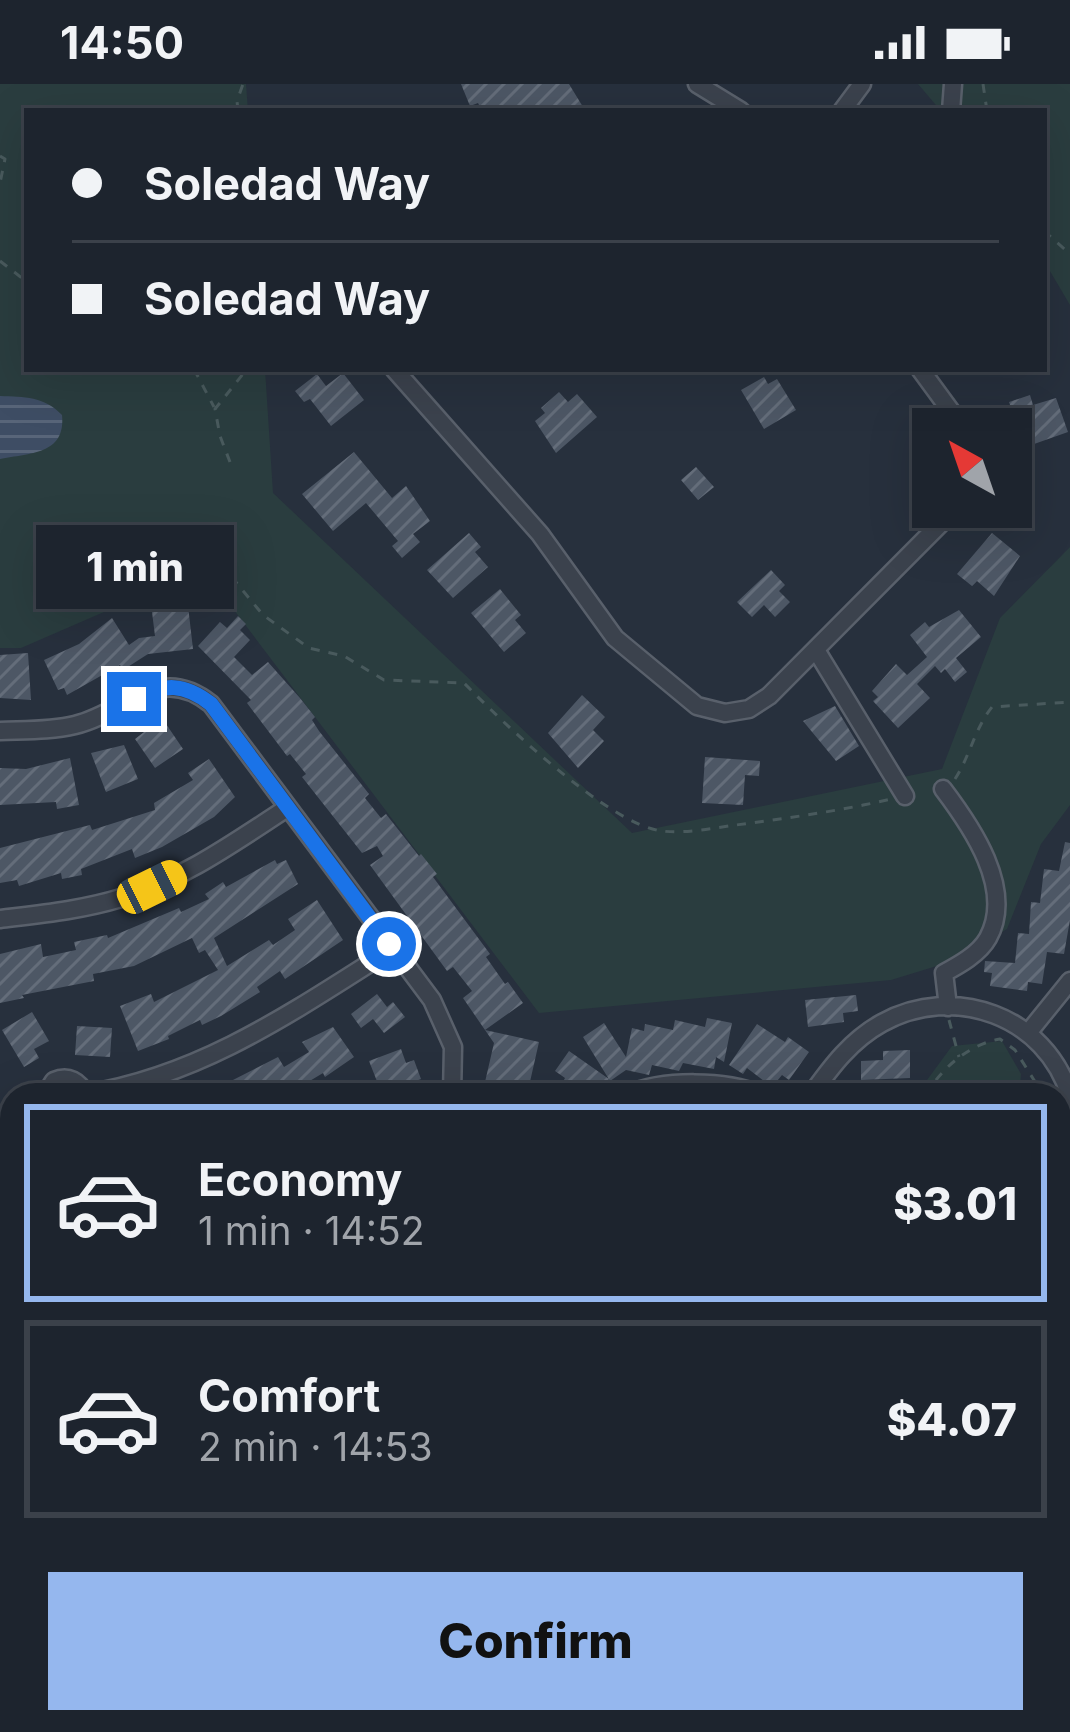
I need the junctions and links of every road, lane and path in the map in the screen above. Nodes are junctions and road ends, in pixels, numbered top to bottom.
1 (697, 84) edge
2 (733, 108) edge
3 (0, 156) edge
4 (0, 183) edge
5 (1047, 234) edge
6 (1070, 254) edge
7 (0, 261) edge
8 (24, 280) edge
9 (196, 372) edge
10 (245, 372) edge
11 (397, 372) edge
12 (922, 372) edge
13 (949, 408) edge
14 (215, 409) junction
15 (230, 462) dead end
16 (936, 528) edge
17 (74, 560) dead end
18 (816, 650) junction
19 (1070, 703) edge
20 (0, 731) edge
21 (943, 788) joint
22 (905, 796) joint
23 (287, 808) junction
24 (0, 920) edge
25 (392, 949) junction
26 (1070, 981) edge
27 (948, 1007) junction
28 (1028, 1033) junction
29 (960, 1059) junction
30 (130, 1083) edge
31 (453, 1083) edge
32 (819, 1083) edge
33 (935, 1083) edge
34 (1036, 1083) edge
35 (1065, 1083) edge

1 - 2 street
3 - 4 path
5 - 6 path
7 - 8 path
9 - 14 path
10 - 14 path
11 - 18 street
12 - 13 street
14 - 15 path
16 - 18 street
17 - 22 path
18 - 22 street
19 - 21 path
20 - 23 street
21 - 27 street
23 - 24 street
23 - 25 street
25 - 30 street
25 - 31 street
26 - 28 street
27 - 28 street
27 - 29 path
27 - 32 street
28 - 35 street
29 - 33 path
29 - 34 path

